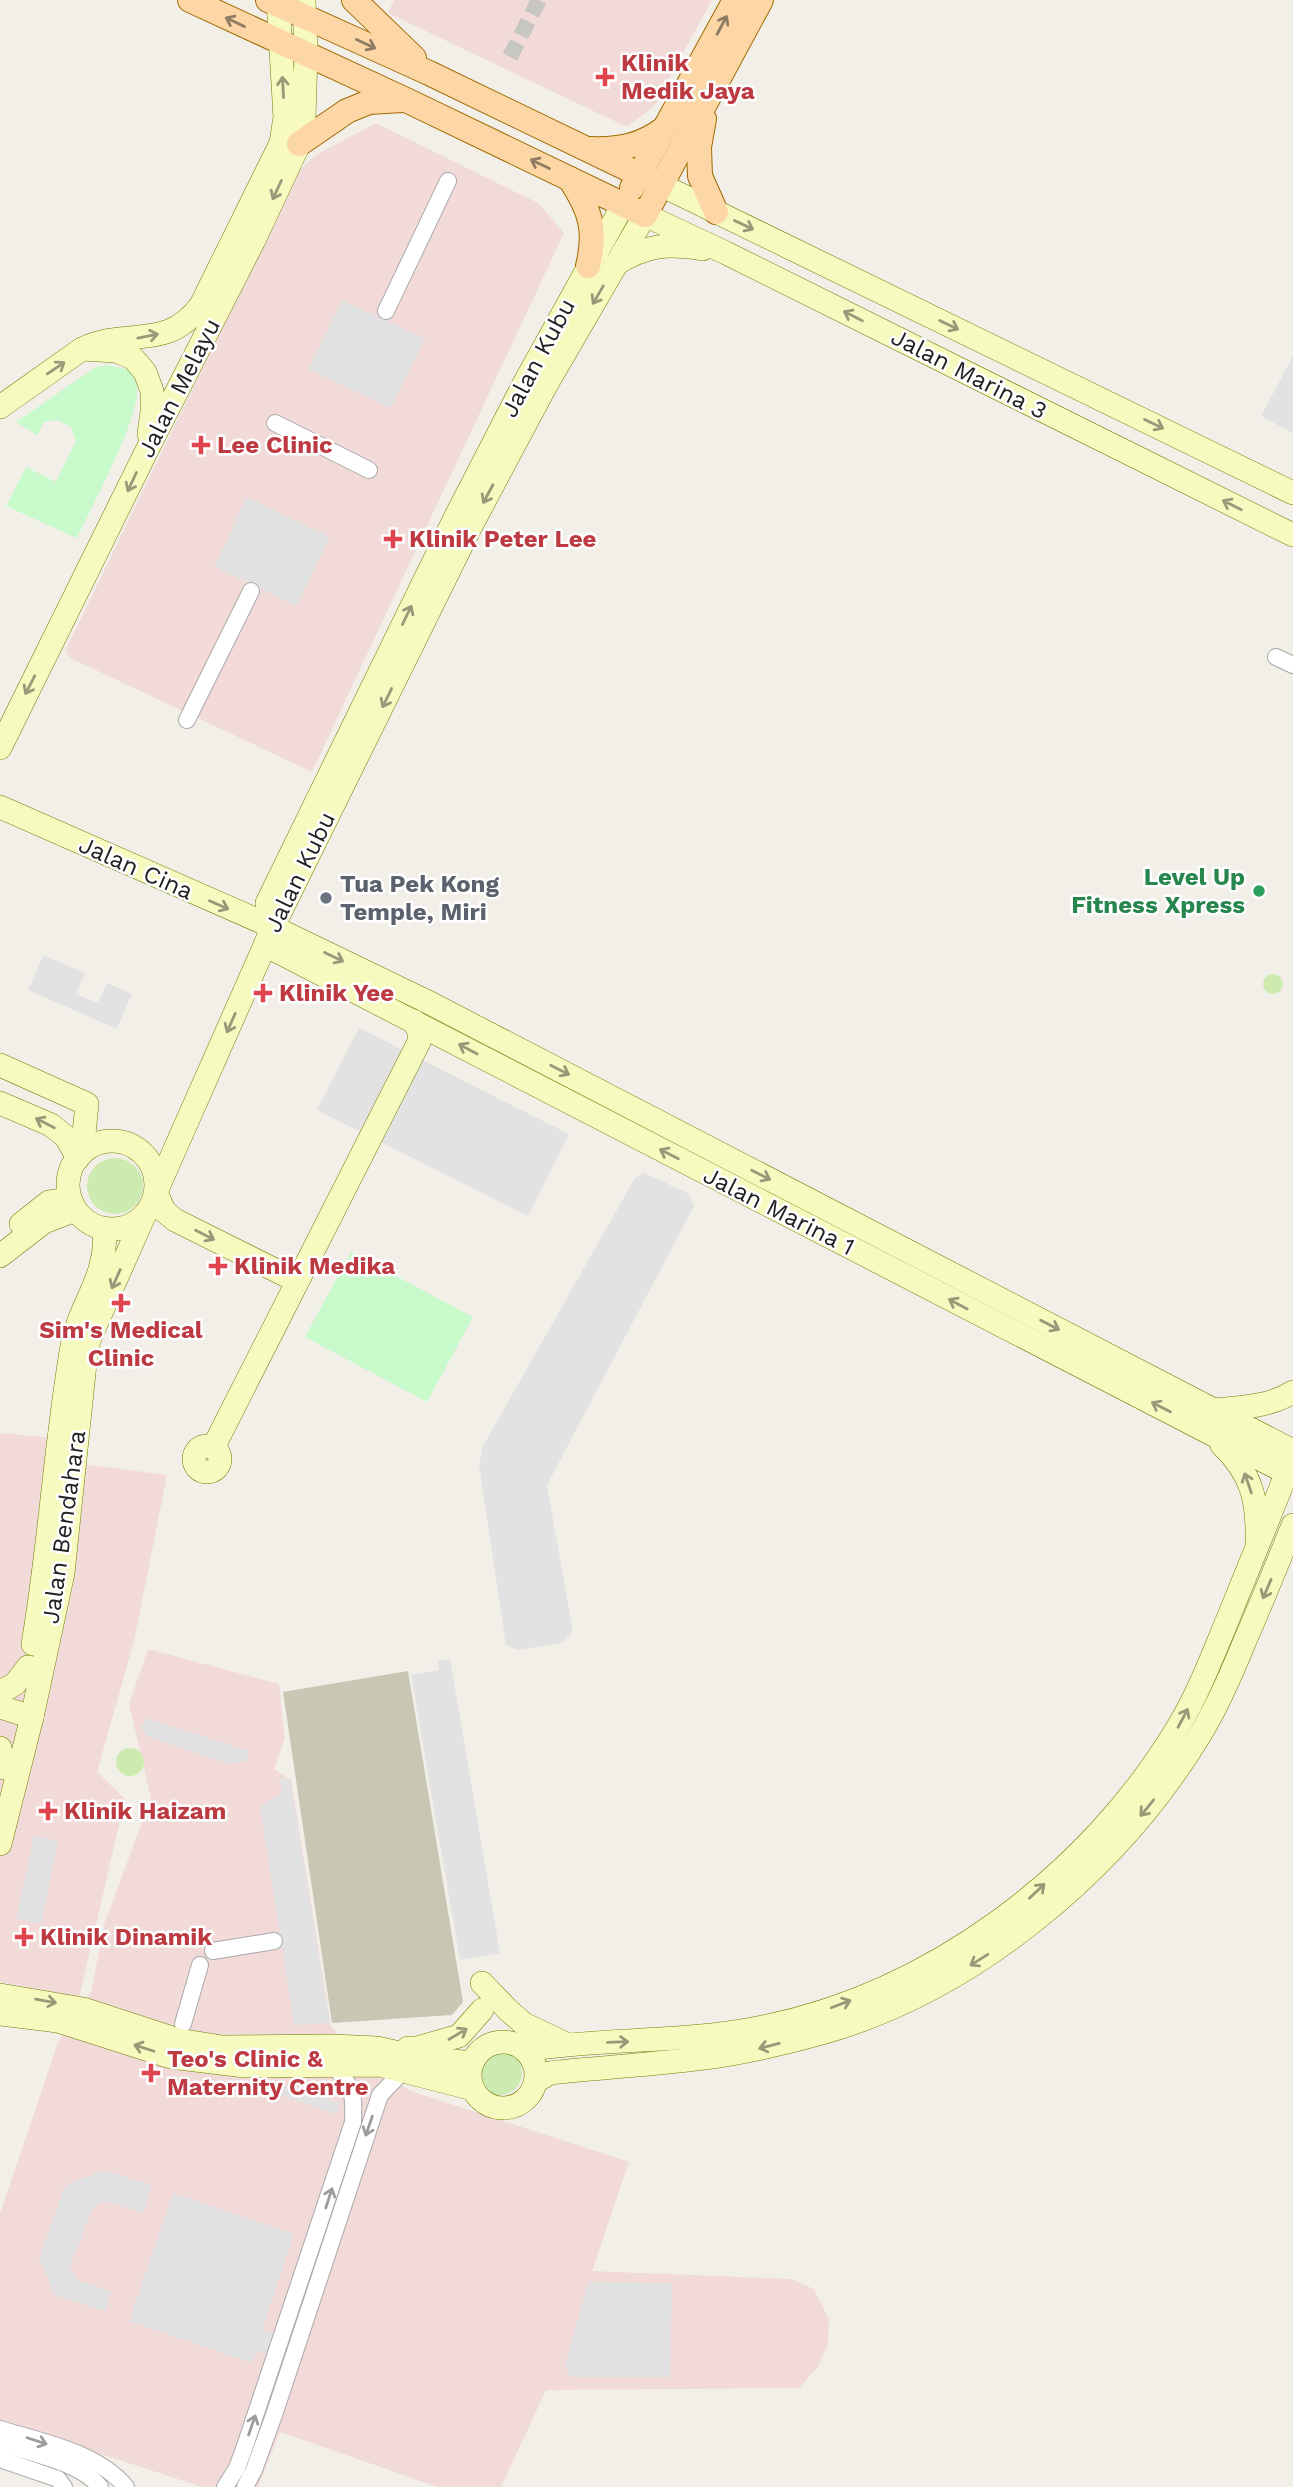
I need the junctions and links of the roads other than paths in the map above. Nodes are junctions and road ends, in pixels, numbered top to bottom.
1 (190, 0) edge
2 (354, 0) edge
3 (735, 0) edge
4 (761, 0) edge
5 (275, 2) edge
6 (304, 8) edge
7 (281, 43) junction
8 (306, 54) junction
9 (429, 73) junction
10 (406, 100) junction
11 (707, 101) junction
12 (666, 128) junction
13 (299, 144) junction
14 (583, 148) junction
15 (570, 178) junction
16 (650, 180) junction
17 (448, 181) dead end
18 (634, 210) junction
19 (716, 212) junction
20 (726, 253) junction
21 (616, 264) junction
22 (588, 266) junction
23 (386, 311) dead end
24 (82, 349) junction
25 (0, 407) edge
26 (275, 423) dead end
27 (147, 450) junction
28 (369, 470) dead end
29 (1293, 493) edge
30 (1293, 535) edge
31 (251, 591) dead end
32 (1276, 657) dead end
33 (1293, 665) edge
34 (187, 720) dead end
35 (0, 746) edge
36 (0, 807) edge
37 (265, 931) junction
38 (414, 1021) junction
39 (0, 1065) edge
40 (0, 1103) edge
41 (80, 1155) junction
42 (156, 1192) junction
43 (73, 1205) junction
44 (144, 1216) junction
45 (104, 1229) junction
46 (0, 1241) edge
47 (0, 1256) edge
48 (297, 1281) junction
49 (1293, 1392) edge
50 (1210, 1419) junction
51 (213, 1448) dead end
52 (1293, 1451) edge
53 (1291, 1469) edge
54 (1293, 1525) edge
55 (1257, 1550) junction
56 (28, 1667) junction
57 (0, 1692) edge
58 (16, 1712) edge
59 (1, 1767) edge
60 (0, 1844) edge
61 (274, 1941) dead end
62 (213, 1951) dead end
63 (200, 1965) dead end
64 (487, 2002) junction
65 (3, 2004) edge
66 (183, 2024) dead end
67 (566, 2043) junction
68 (489, 2045) junction
69 (519, 2047) junction
70 (377, 2048) junction
71 (472, 2063) junction
72 (333, 2066) junction
73 (404, 2070) junction
74 (536, 2081) junction
75 (473, 2090) junction
76 (0, 2429) edge
77 (0, 2443) edge
78 (0, 2459) edge
79 (71, 2459) junction
80 (64, 2487) edge
81 (100, 2487) edge
82 (126, 2487) edge
83 (225, 2487) edge
84 (245, 2487) edge

7 -> 1 main road
2 - 9 main road
12 -> 3 main road, Jalan Kubu
4 - 11 main road, Jalan Kubu
5 - 6 main road
5 - 7 street, Jalan Melayu
6 - 8 street, Jalan Melayu
6 -> 9 main road
7 - 8 main road
24 -> 7 street, Jalan Melayu
8 - 10 main road
8 - 13 street, Jalan Melayu
9 - 14 main road
10 - 13 main road
15 -> 10 main road
11 - 16 main road, Jalan Kubu
11 - 19 main road
12 - 14 main road
12 - 16 main road, Jalan Kubu
13 -> 27 street, Jalan Melayu
14 - 16 main road
15 - 18 main road
15 - 22 main road
16 - 18 main road, Jalan Kubu
16 - 19 street, Jalan Marina 3
17 - 23 street
18 - 20 street, Jalan Marina 3
18 - 21 street, Jalan Kubu
18 - 22 street, Jalan Kubu
19 -> 29 street, Jalan Marina 3
20 - 21 street
30 -> 20 street, Jalan Marina 3
21 -> 37 street, Jalan Kubu
37 -> 22 street, Jalan Kubu
25 -> 24 street, Jalan Melayu
24 - 27 street
26 - 28 street
27 -> 35 street, Jalan Melayu
31 - 34 street
32 - 33 street
36 -> 37 street, Jalan Cina
37 - 38 street, Jalan Marina 1
37 -> 42 street
37 -> 50 street, Jalan Marina 1
38 - 48 street
50 -> 38 street, Jalan Marina 1
39 - 41 street
41 -> 40 street
41 - 42 street
41 - 43 street
42 - 44 street
42 -> 48 street
43 - 45 street
43 - 46 street
43 - 47 street
44 - 45 street
44 -> 58 street, Jalan Bendahara
45 - 56 street, Jalan Bendahara
48 - 51 street
49 - 50 street
50 - 52 street, Jalan Marina 1
50 - 53 street, Jalan Marina 1
55 -> 50 street
53 - 55 street
54 -> 74 street
67 -> 55 street
56 - 57 street
56 - 58 street, Jalan Bendahara
58 - 59 street, Jalan Bendahara
58 - 60 street, Jalan Bendahara
61 - 62 street
63 - 66 street
64 - 67 street
64 - 68 street
64 - 69 street
70 -> 64 street
65 -> 70 street
72 -> 65 street
67 - 69 street
68 - 69 street
68 - 71 street
69 - 74 street
70 - 71 street
71 - 75 street
72 - 73 street
83 -> 72 street
73 - 75 street
73 -> 84 street
74 - 75 street
76 -> 79 street
77 - 79 street
78 - 80 street
79 - 81 street
79 - 82 street

